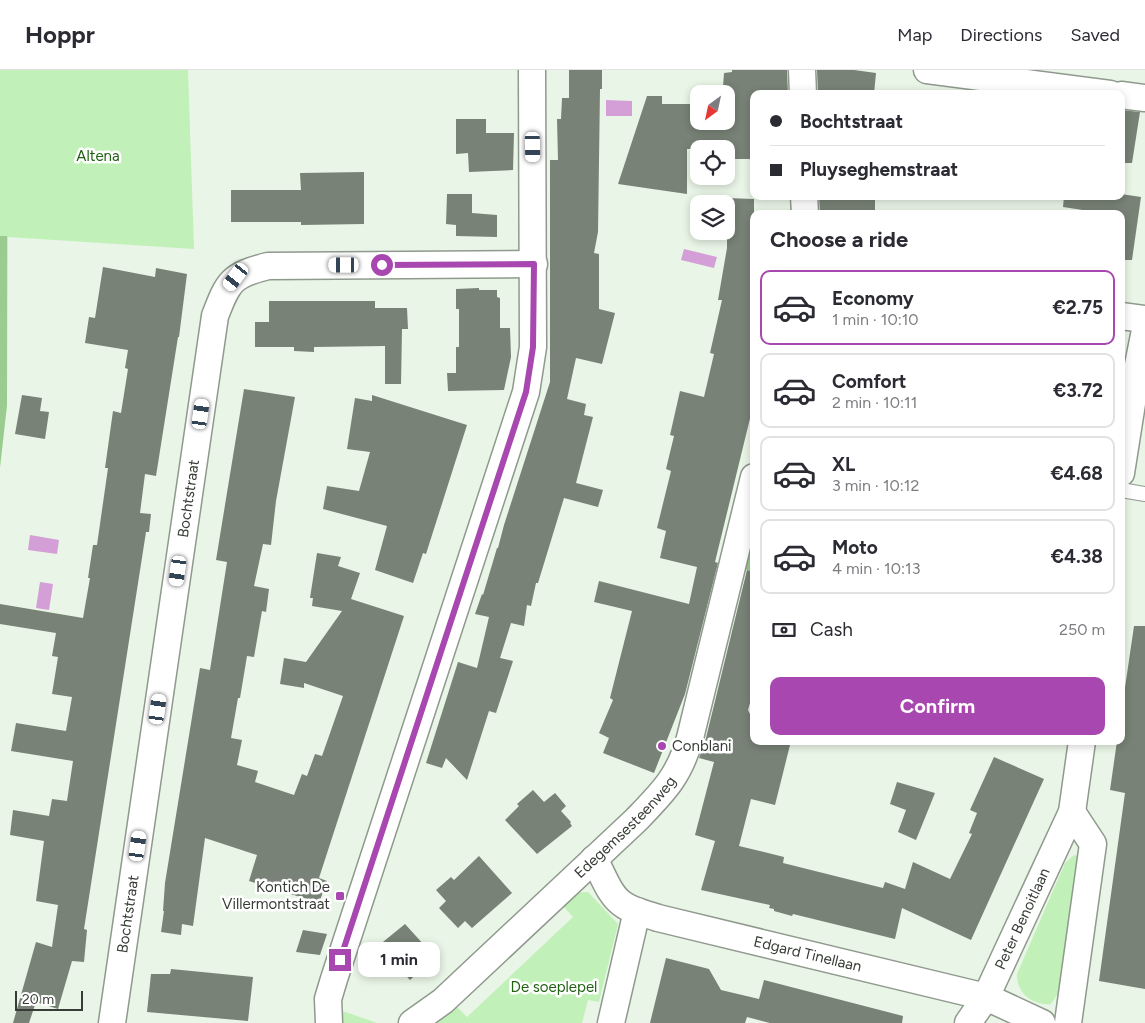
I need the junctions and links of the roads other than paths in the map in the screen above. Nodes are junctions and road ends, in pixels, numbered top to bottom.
1 (532, 70) edge
2 (802, 70) edge
3 (927, 70) edge
4 (803, 90) edge
5 (1080, 90) edge
6 (1125, 96) edge
7 (1145, 98) edge
8 (534, 264) junction
9 (1125, 316) edge
10 (1145, 319) edge
11 (1145, 330) edge
12 (1125, 448) edge
13 (1125, 491) edge
14 (750, 493) edge
15 (1145, 494) edge
16 (1081, 745) edge
17 (1072, 812) junction
18 (594, 859) junction
19 (637, 911) junction
20 (986, 997) junction
21 (112, 1023) edge
22 (329, 1023) edge
23 (412, 1023) edge
24 (611, 1023) edge
25 (968, 1023) edge
26 (1042, 1023) edge
27 (1068, 1023) edge

1 - 8 street
2 - 4 street
3 - 5 street
6 - 7 street
8 - 21 street, Bochtstraat
8 - 22 street
9 - 10 street
11 - 12 street
13 - 15 lane
14 - 18 street, Edegemsesteenweg
16 - 17 street, Peter Benoitlaan
17 - 20 street, Peter Benoitlaan
17 - 27 street
18 - 19 street, Edgard Tinellaan
18 - 23 street, Edegemsesteenweg
19 - 20 street, Edgard Tinellaan
19 - 24 street
20 - 25 street, Peter Benoitlaan
20 - 26 street, Edgard Tinellaan

